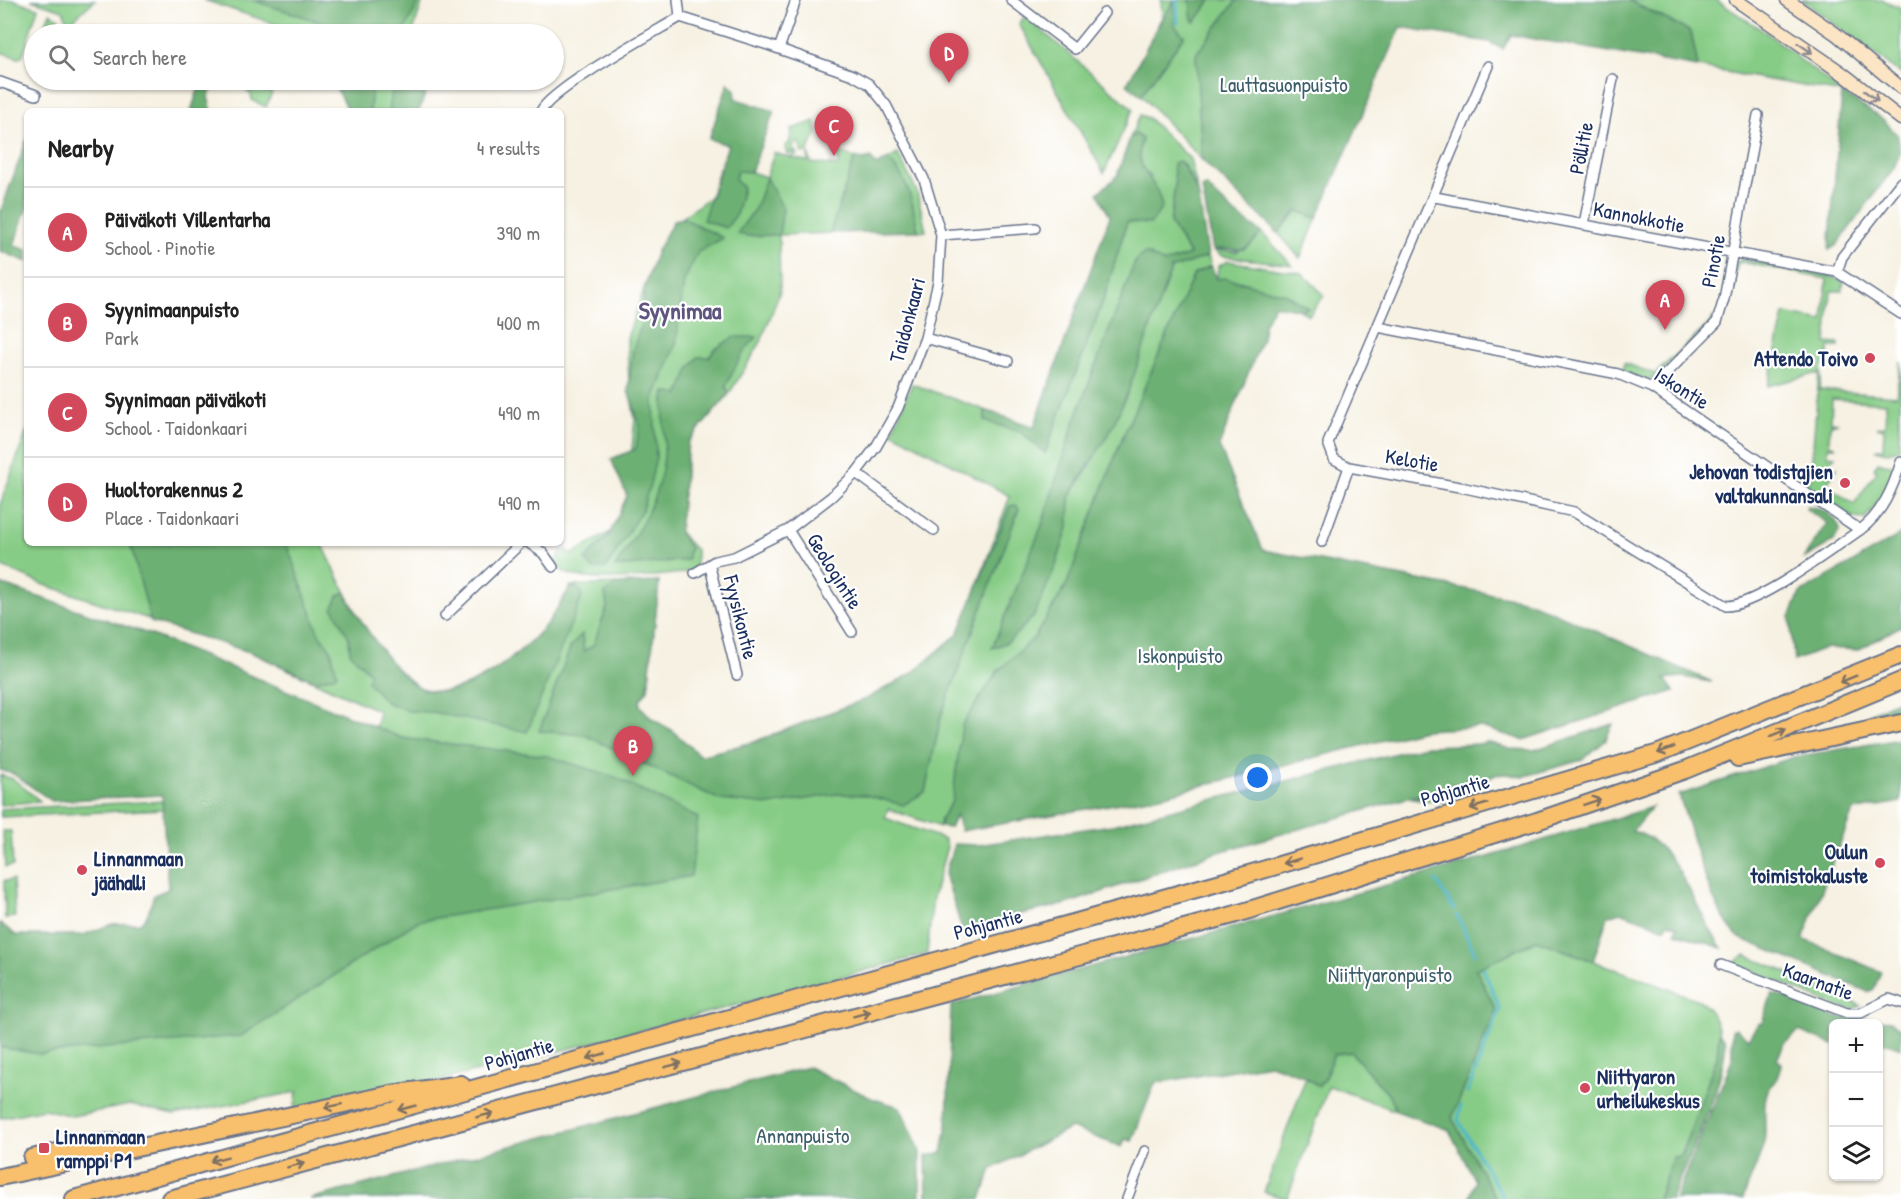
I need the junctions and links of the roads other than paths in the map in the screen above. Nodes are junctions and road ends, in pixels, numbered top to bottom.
1 (678, 0) edge
2 (796, 0) edge
3 (1011, 0) edge
4 (1736, 0) edge
5 (1787, 0) edge
6 (1104, 14) dead end
7 (680, 17) junction
8 (779, 49) junction
9 (1488, 66) dead end
10 (1612, 79) dead end
11 (0, 82) edge
12 (1901, 88) edge
13 (36, 94) dead end
14 (543, 108) edge
15 (1758, 115) dead end
16 (1901, 118) edge
17 (1901, 182) edge
18 (1435, 197) junction
19 (1584, 224) junction
20 (1035, 228) dead end
21 (941, 235) junction
22 (1733, 253) junction
23 (1837, 272) junction
24 (1901, 314) edge
25 (1377, 327) junction
26 (925, 338) junction
27 (1008, 361) dead end
28 (1652, 388) junction
29 (1901, 462) edge
30 (1349, 467) junction
31 (856, 473) junction
32 (788, 530) junction
33 (934, 530) dead end
34 (1860, 530) junction
35 (1322, 542) dead end
36 (518, 546) edge
37 (533, 546) edge
38 (553, 567) dead end
39 (710, 567) junction
40 (696, 573) dead end
41 (445, 616) dead end
42 (852, 632) dead end
43 (1901, 655) edge
44 (737, 675) dead end
45 (1901, 681) edge
46 (1901, 723) edge
47 (1685, 770) junction
48 (1721, 965) dead end
49 (1901, 1003) edge
50 (525, 1076) junction
51 (176, 1139) junction
52 (1145, 1151) dead end
53 (0, 1168) edge
54 (0, 1177) edge
55 (74, 1199) edge
56 (170, 1199) edge
57 (1127, 1199) edge

1 - 7 street
2 - 8 street
3 - 6 street
4 -> 16 main road
5 - 12 main road
7 - 8 street, Taidonkaari
7 - 14 street
8 - 21 street, Taidonkaari
9 - 18 street
10 - 19 street, Pöllitie
11 - 13 street
15 - 22 street, Pinotie
17 - 23 street
18 - 19 street, Kannokkotie
18 - 25 street
19 - 22 street, Kannokkotie
20 - 21 street
21 - 26 street, Taidonkaari
22 - 23 street, Kannokkotie
22 - 28 street, Pinotie
23 - 24 street
25 - 28 street, Iskontie
25 - 30 street
26 - 27 street
26 - 31 street, Taidonkaari
28 - 34 street, Iskontie
29 - 34 street
30 - 34 street, Kelotie
30 - 35 street
31 - 32 street, Taidonkaari
31 - 33 street
32 - 39 street, Taidonkaari
32 - 42 street, Geologintie
36 - 41 street
37 - 38 street
39 - 40 street, Taidonkaari
39 - 44 street, Fyysikontie
43 -> 50 highway, Pohjantie
47 -> 45 highway
46 - 47 highway
56 -> 47 highway
48 - 49 street, Kaarnatie
50 -> 51 highway
50 -> 55 highway, Pohjantie
51 - 53 highway
51 - 54 highway
52 - 57 street

